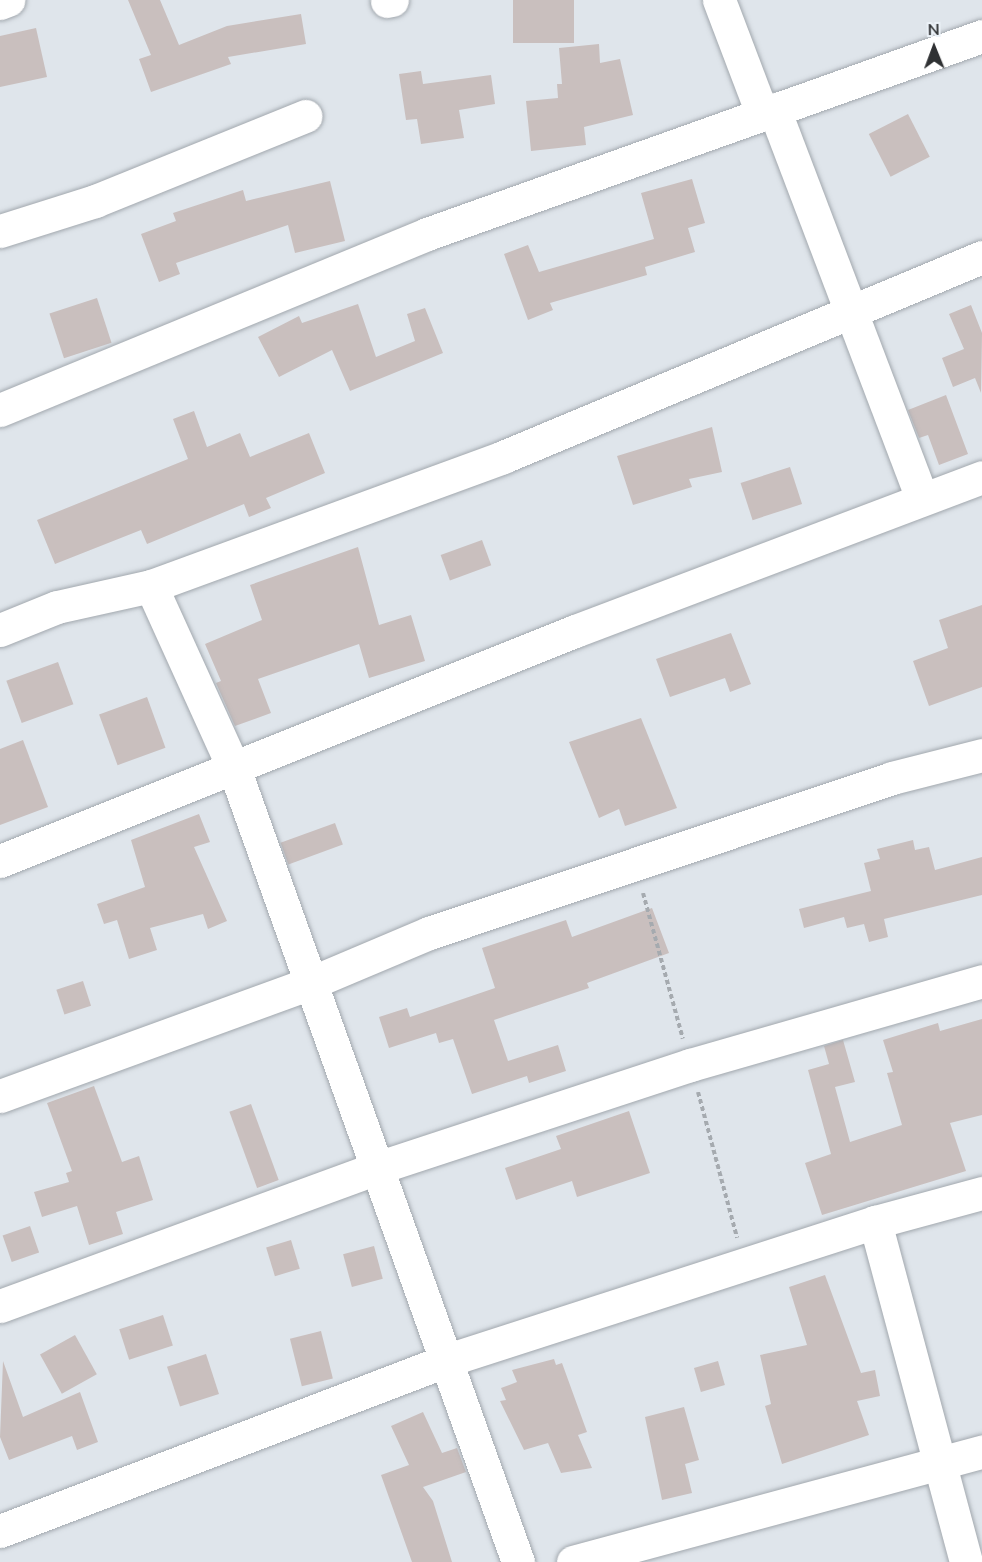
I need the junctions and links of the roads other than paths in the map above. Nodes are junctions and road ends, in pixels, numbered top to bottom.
1 (8, 0) edge
2 (719, 0) edge
3 (0, 3) edge
4 (982, 36) edge
5 (768, 111) junction
6 (305, 116) dead end
7 (0, 231) edge
8 (982, 258) edge
9 (850, 310) junction
10 (0, 410) edge
11 (982, 477) edge
12 (922, 499) junction
13 (151, 586) junction
14 (0, 630) edge
15 (982, 755) edge
16 (235, 771) junction
17 (0, 861) edge
18 (982, 981) edge
19 (314, 982) junction
20 (0, 1096) edge
21 (377, 1168) junction
22 (982, 1193) edge
23 (875, 1222) junction
24 (0, 1306) edge
25 (448, 1360) junction
26 (982, 1452) edge
27 (940, 1467) junction
28 (0, 1531) edge
29 (518, 1562) edge
30 (573, 1562) edge
31 (966, 1562) edge

1 - 3 street
2 - 5 street
4 - 5 street
5 - 9 street
5 - 10 street
6 - 7 street
8 - 9 street
9 - 12 street
9 - 13 street
11 - 12 street
12 - 16 street
13 - 14 street
13 - 16 street
15 - 19 street
16 - 17 street
16 - 19 street
18 - 21 street
19 - 20 street
19 - 21 street
21 - 24 street
21 - 25 street
22 - 23 street
23 - 25 street
23 - 27 street
25 - 28 street
25 - 29 street
26 - 27 street
27 - 30 street
27 - 31 street

